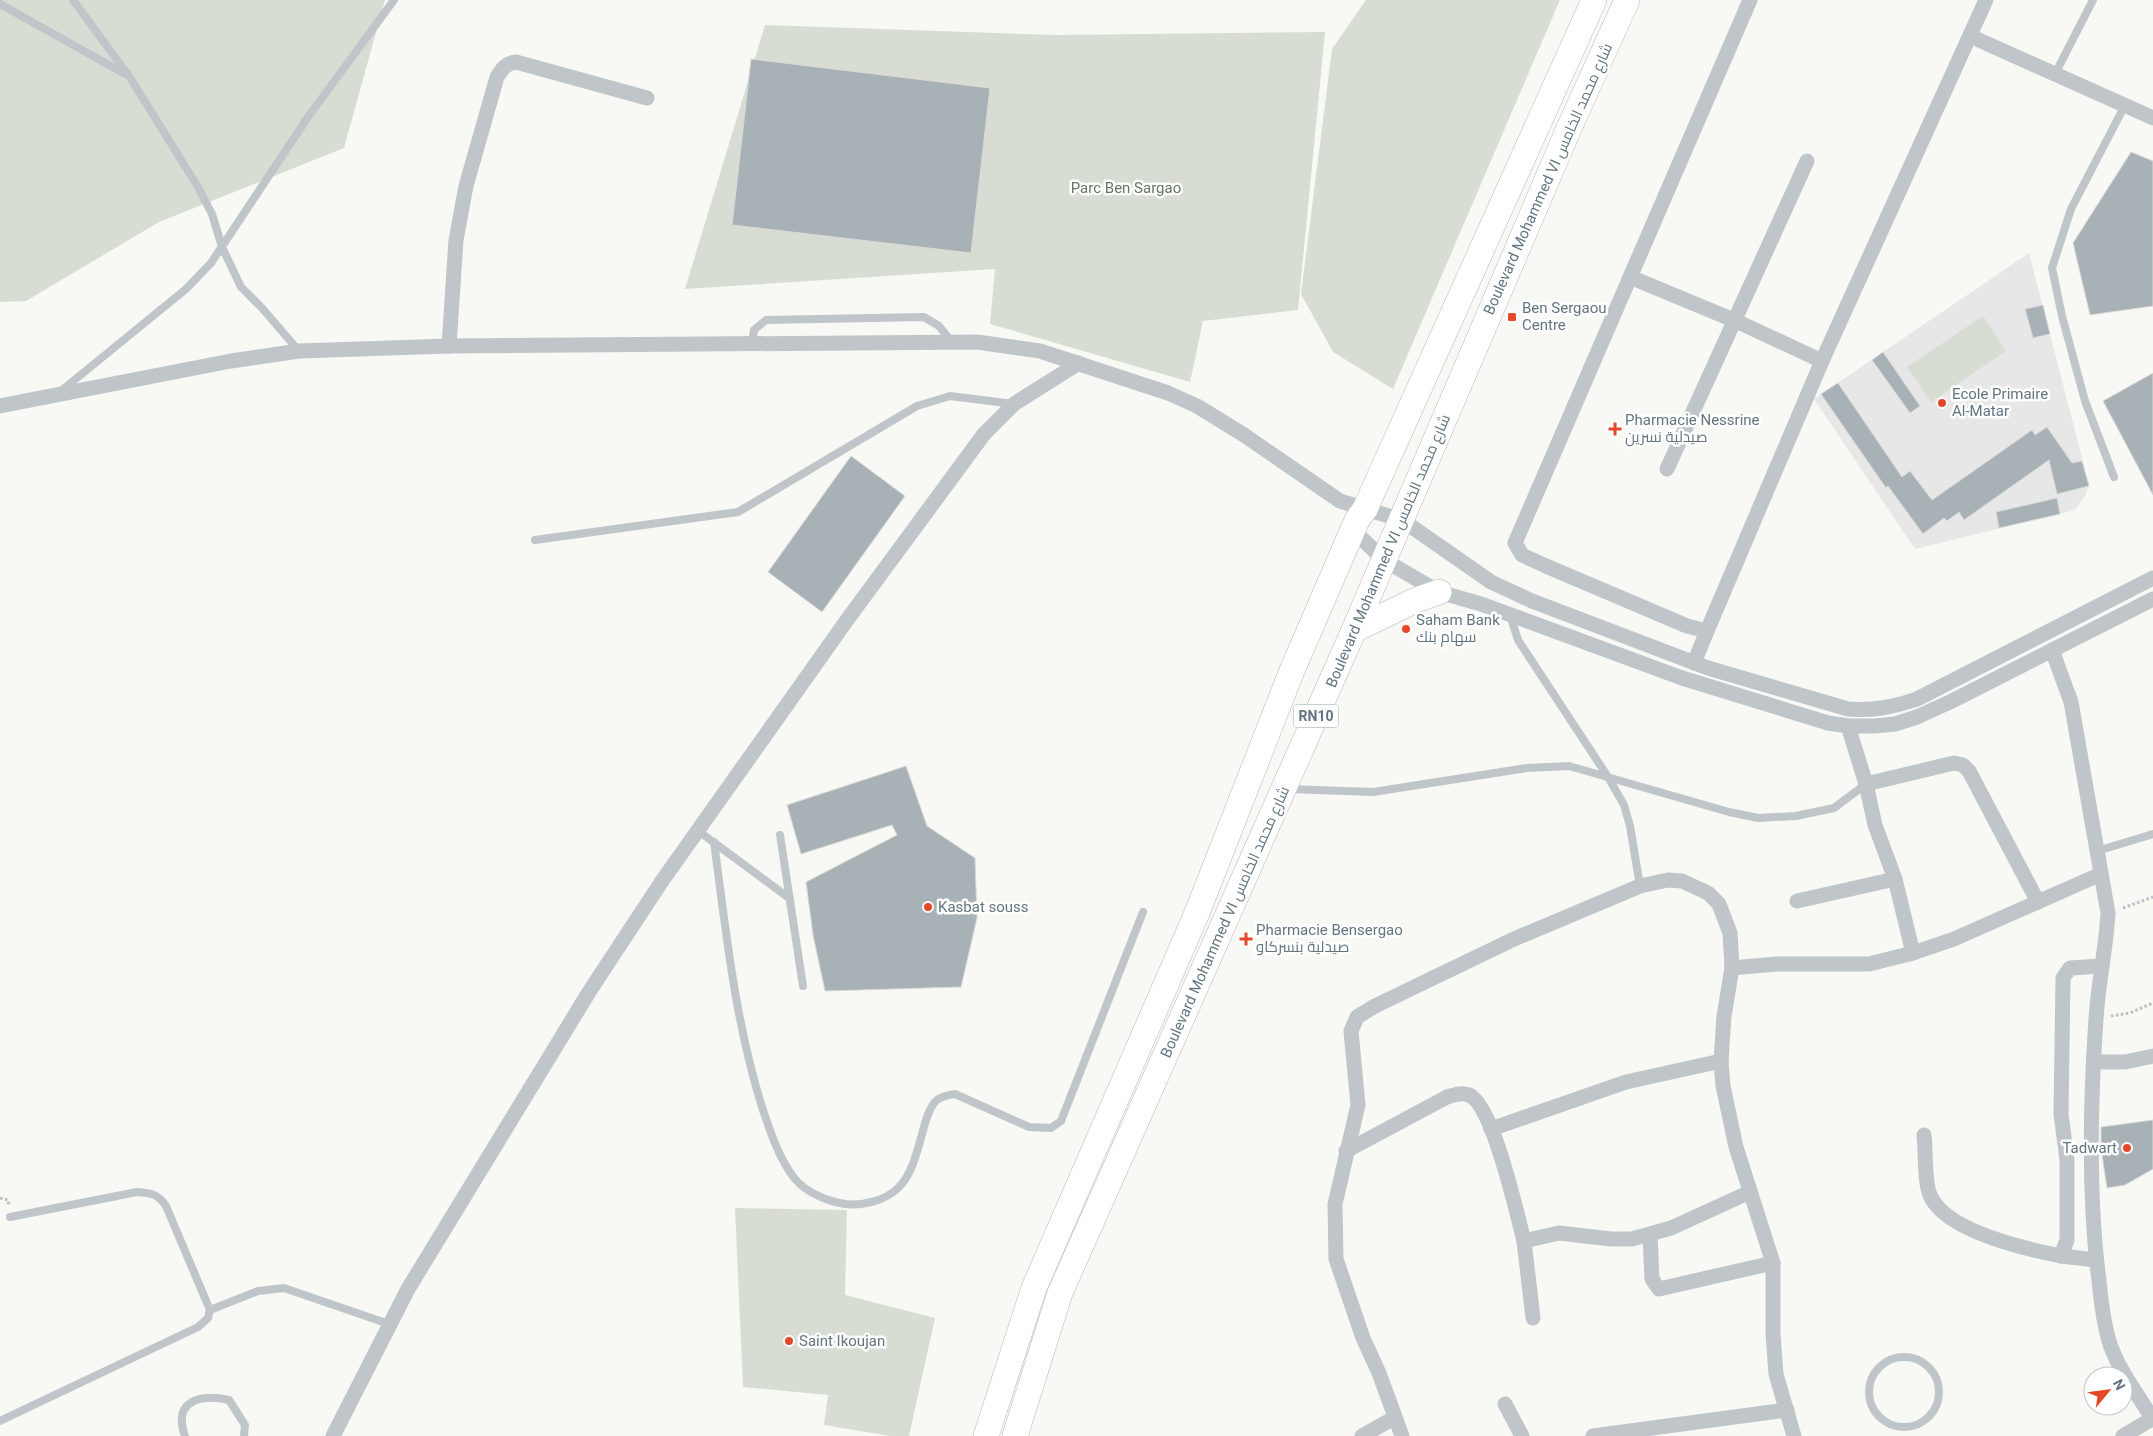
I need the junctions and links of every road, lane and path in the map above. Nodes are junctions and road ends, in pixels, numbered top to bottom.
1 (73, 0) edge
2 (394, 0) edge
3 (1594, 0) edge
4 (1627, 0) edge
5 (1750, 0) edge
6 (1986, 0) edge
7 (2093, 0) edge
8 (0, 4) edge
9 (1970, 36) junction
10 (2055, 74) junction
11 (129, 76) junction
12 (647, 98) dead end
13 (2124, 105) junction
14 (2153, 118) edge
15 (1807, 162) dead end
16 (222, 246) junction
17 (1630, 277) junction
18 (1736, 321) junction
19 (952, 342) junction
20 (752, 344) junction
21 (449, 346) junction
22 (299, 351) junction
23 (1822, 361) junction
24 (1079, 363) junction
25 (58, 394) junction
26 (1014, 404) junction
27 (0, 406) edge
28 (1667, 469) dead end
29 (2114, 477) dead end
30 (1340, 501) junction
31 (1364, 509) junction
32 (1402, 520) junction
33 (1353, 530) junction
34 (535, 540) dead end
35 (1384, 560) junction
36 (2153, 578) edge
37 (1439, 592) junction
38 (2153, 599) edge
39 (1510, 615) junction
40 (1354, 630) junction
41 (1707, 631) junction
42 (2052, 650) junction
43 (1694, 663) junction
44 (1848, 726) junction
45 (1608, 777) junction
46 (1866, 784) junction
47 (1284, 788) junction
48 (698, 830) junction
49 (2153, 834) edge
50 (780, 835) dead end
51 (714, 842) junction
52 (2097, 851) junction
53 (2101, 874) junction
54 (1895, 879) junction
55 (1640, 886) junction
56 (2153, 897) edge
57 (789, 898) junction
58 (1797, 901) dead end
59 (2038, 902) junction
60 (1143, 912) dead end
61 (2108, 914) junction
62 (1913, 953) junction
63 (2102, 966) junction
64 (1732, 968) junction
65 (803, 986) dead end
66 (2153, 1003) edge
67 (2096, 1018) junction
68 (2153, 1056) edge
69 (1721, 1061) junction
70 (2094, 1062) junction
71 (1491, 1129) junction
72 (1924, 1135) dead end
73 (1346, 1151) junction
74 (1750, 1192) junction
75 (10, 1217) dead end
76 (1650, 1235) junction
77 (1524, 1241) junction
78 (2061, 1256) junction
79 (2096, 1260) junction
80 (1773, 1263) junction
81 (210, 1310) junction
82 (1533, 1318) dead end
83 (389, 1324) junction
84 (1505, 1404) dead end
85 (1787, 1410) junction
86 (1394, 1418) junction
87 (2153, 1419) edge
88 (0, 1421) edge
89 (1908, 1428) junction
90 (185, 1436) edge
91 (244, 1436) edge
92 (333, 1436) edge
93 (986, 1436) edge
94 (1015, 1436) edge
95 (1362, 1436) edge
96 (1402, 1436) edge
97 (1522, 1436) edge
98 (1593, 1436) edge
99 (1794, 1436) edge
100 (1913, 1436) edge
101 (2123, 1436) edge

1 - 11 lane
2 - 16 lane
3 - 31 main road, Boulevard Mohammed VI شارع محمد الخامس / RN10
4 - 32 main road, Boulevard Mohammed VI شارع محمد الخامس / RN10
5 - 17 street
6 - 9 street
7 - 10 lane
8 - 11 lane
9 - 10 street
9 - 23 street
10 - 13 street
11 - 16 lane
12 - 21 street
13 - 14 street
13 - 29 lane
15 - 18 street
16 - 22 lane
16 - 25 lane
17 - 18 street
17 - 41 street
18 - 23 street
18 - 28 street
19 - 20 street
19 - 20 lane
19 - 24 street
20 - 21 street
21 - 22 street
22 - 25 street
23 - 41 street
24 - 26 street
24 - 30 street
25 - 27 street
26 - 34 lane
26 - 48 street
30 - 31 street
30 - 33 street
31 - 32 street
31 - 33 main road, Boulevard Mohammed VI شارع محمد الخامس / RN10
32 - 35 main road, Boulevard Mohammed VI شارع محمد الخامس / RN10
32 - 43 street
33 - 35 street
33 - 93 main road, Boulevard Mohammed VI شارع محمد الخامس / RN10
35 - 37 street
35 - 40 main road, Boulevard Mohammed VI شارع محمد الخامس / RN10
36 - 43 street
37 - 39 street
37 - 40 main road
38 - 42 street
39 - 44 street
39 - 45 lane
40 - 47 main road, Boulevard Mohammed VI شارع محمد الخامس / RN10
41 - 43 street
42 - 44 street
42 - 52 street
44 - 46 street
45 - 46 lane
45 - 47 lane
45 - 55 lane
46 - 54 street
46 - 59 street
47 - 94 main road, Boulevard Mohammed VI شارع محمد الخامس / RN10
48 - 51 lane
48 - 83 street
49 - 52 lane
50 - 57 lane
51 - 57 lane
51 - 60 lane
52 - 53 street
53 - 59 street
53 - 61 street
54 - 58 street
54 - 62 street
55 - 64 street
55 - 73 street
56 - 61 path
57 - 65 lane
59 - 62 street
61 - 63 street
62 - 64 street
63 - 67 street
63 - 78 street
64 - 69 street
66 - 67 path
67 - 70 street
68 - 70 street
69 - 71 street
69 - 74 street
70 - 79 street
71 - 73 street
71 - 77 street
72 - 78 street
73 - 86 street
74 - 76 street
74 - 80 street
75 - 81 lane
76 - 77 street
76 - 80 street
77 - 82 street
78 - 79 street
79 - 87 street
80 - 85 street
81 - 83 lane
81 - 88 lane
83 - 92 street
84 - 97 street
85 - 98 street
85 - 99 street
86 - 95 street
86 - 96 street
87 - 101 street
89 - 89 lane
89 - 100 lane
90 - 91 lane

